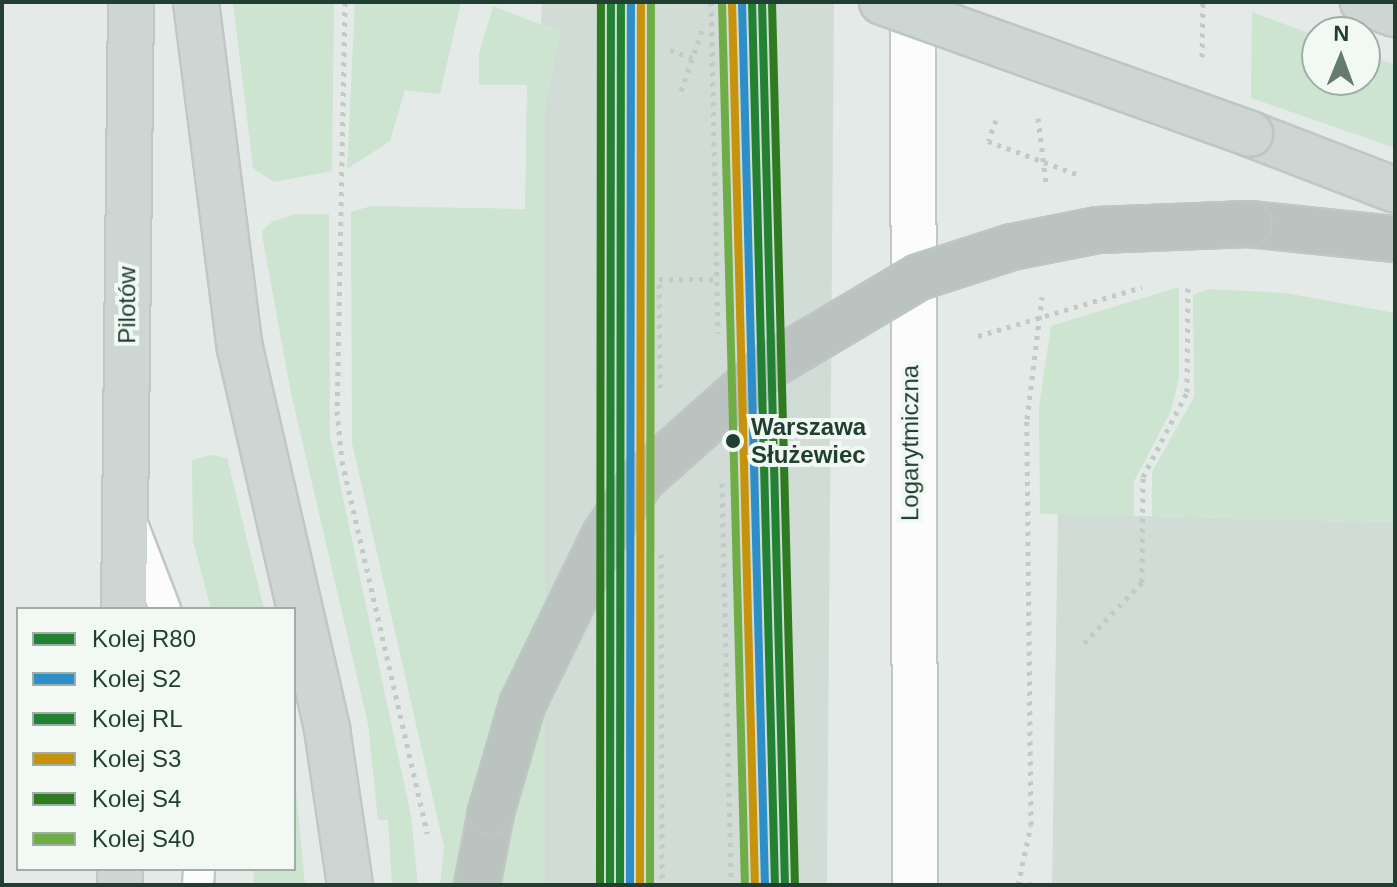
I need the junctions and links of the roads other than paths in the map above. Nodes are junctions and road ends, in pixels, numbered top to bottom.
1 (131, 2) edge
2 (196, 2) edge
3 (882, 2) edge
4 (913, 2) edge
5 (1363, 2) edge
6 (1395, 14) edge
7 (1395, 190) edge
8 (1395, 239) edge
9 (126, 507) junction
10 (124, 607) edge
11 (164, 607) edge
12 (350, 885) edge
13 (477, 885) edge
14 (915, 885) edge

1 - 9 main road, Pilotów
2 - 12 main road
3 - 7 main road, bridge
4 - 14 street, Logarytmiczna
5 - 6 main road
8 - 13 highway, bridge
9 - 10 main road, Pilotów
9 - 11 lane

